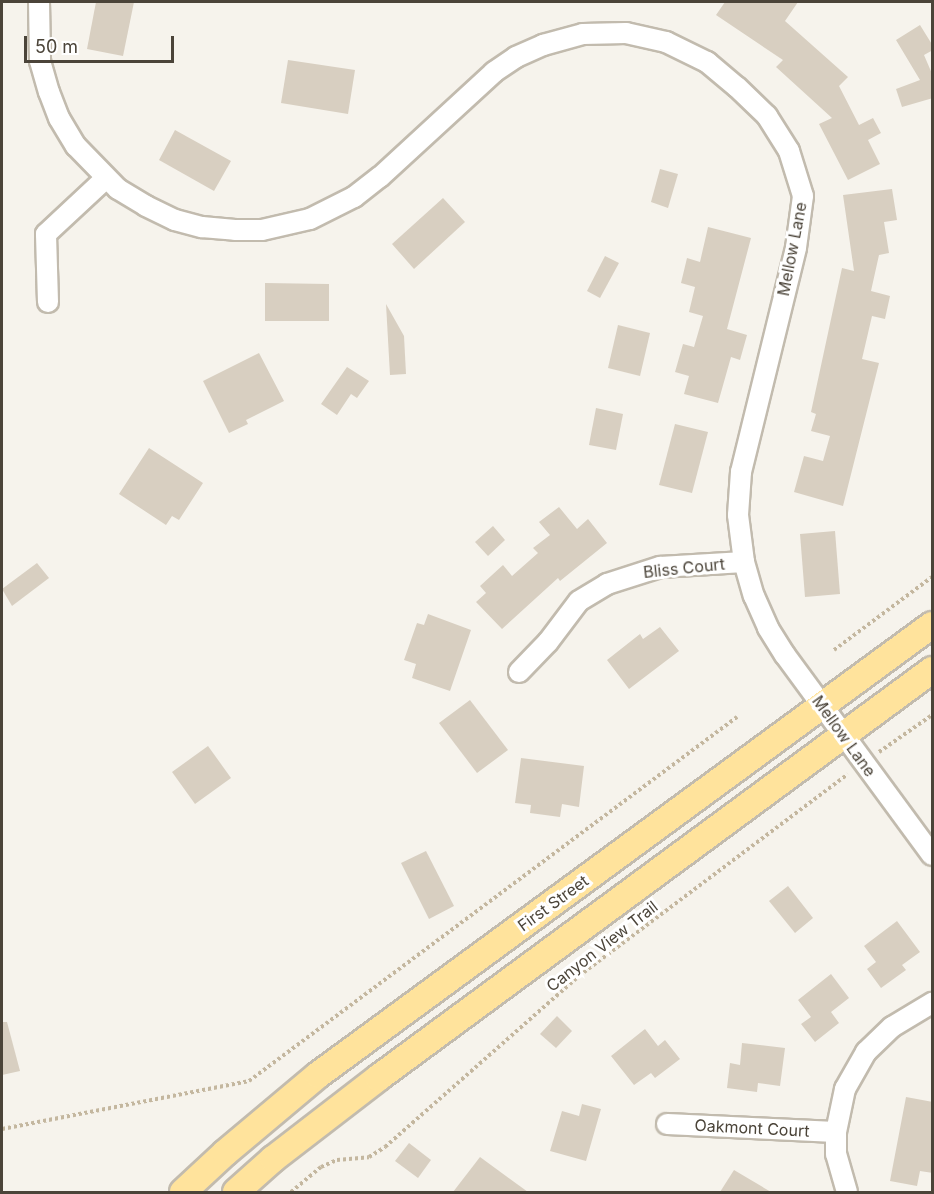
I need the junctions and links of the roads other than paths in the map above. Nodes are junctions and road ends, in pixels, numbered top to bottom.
1 (39, 2) edge
2 (106, 178) junction
3 (48, 302) dead end
4 (744, 562) junction
5 (933, 625) edge
6 (933, 670) edge
7 (519, 672) dead end
8 (822, 705) junction
9 (844, 735) junction
10 (933, 855) edge
11 (933, 1002) edge
12 (667, 1124) dead end
13 (836, 1132) junction
14 (183, 1192) edge
15 (236, 1192) edge
16 (847, 1192) edge

1 - 2 street, Mellow Lane
2 - 3 street
2 - 4 street, Mellow Lane
4 - 7 street, Bliss Court
4 - 8 street, Mellow Lane
5 - 8 main road, First Street
6 - 9 main road
8 - 9 street, Mellow Lane
8 - 14 main road, First Street
9 - 10 street, Mellow Lane
9 - 15 main road
11 - 13 street
12 - 13 street, Oakmont Court
13 - 16 street

